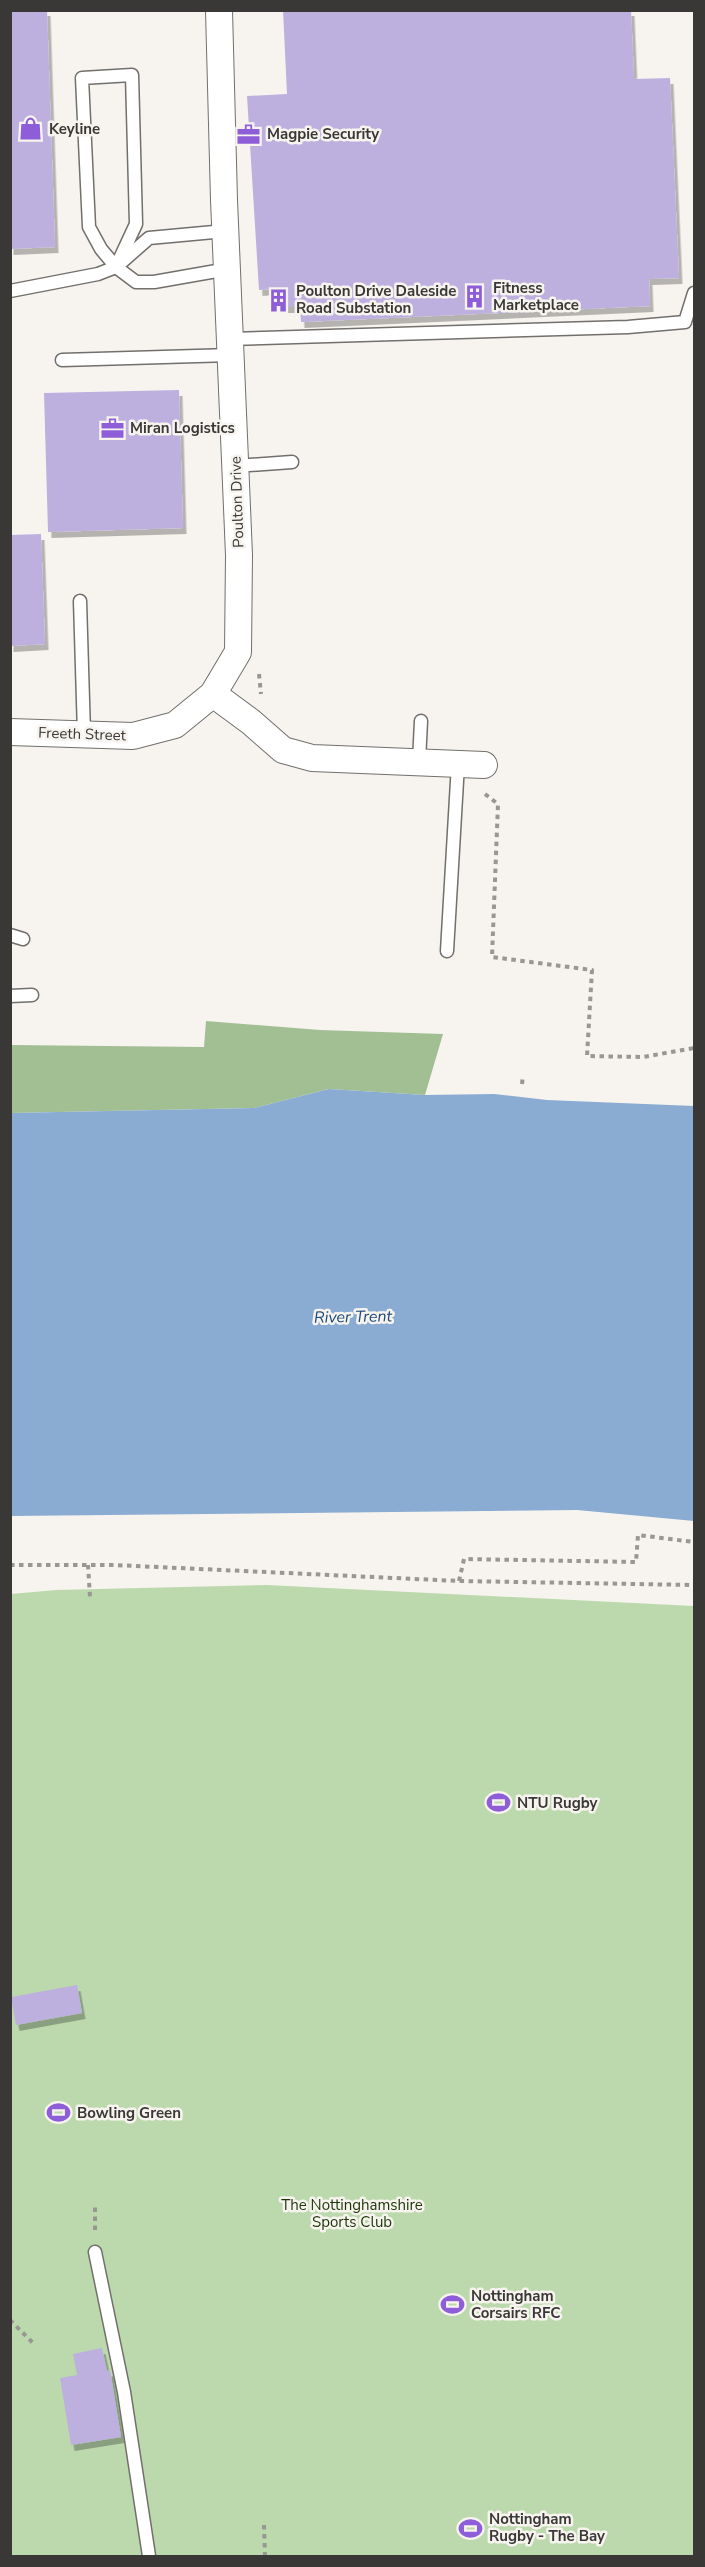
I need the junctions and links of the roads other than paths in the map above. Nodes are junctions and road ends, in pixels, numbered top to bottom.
1 (219, 10) edge
2 (225, 231) junction
3 (116, 267) junction
4 (221, 270) junction
5 (10, 291) edge
6 (694, 292) edge
7 (231, 347) junction
8 (62, 360) dead end
9 (292, 462) dead end
10 (236, 466) junction
11 (80, 601) dead end
12 (213, 694) junction
13 (422, 721) dead end
14 (10, 732) edge
15 (84, 734) junction
16 (418, 761) junction
17 (458, 764) junction
18 (489, 766) dead end
19 (10, 935) edge
20 (23, 939) dead end
21 (447, 951) dead end
22 (32, 994) dead end
23 (10, 996) edge
24 (95, 2253) dead end
25 (149, 2556) edge

1 - 2 street, Poulton Drive
2 - 3 lane
2 - 4 street, Poulton Drive
3 - 3 lane
3 - 4 lane
3 - 5 lane
4 - 7 street, Poulton Drive
6 - 7 lane
7 - 8 lane
7 - 10 street, Poulton Drive
9 - 10 lane
10 - 12 street, Poulton Drive
11 - 15 lane
12 - 15 street, Freeth Street
12 - 16 street
13 - 16 lane
14 - 15 street, Freeth Street
16 - 17 street
17 - 18 street
17 - 21 lane
19 - 20 lane
22 - 23 lane
24 - 25 lane

